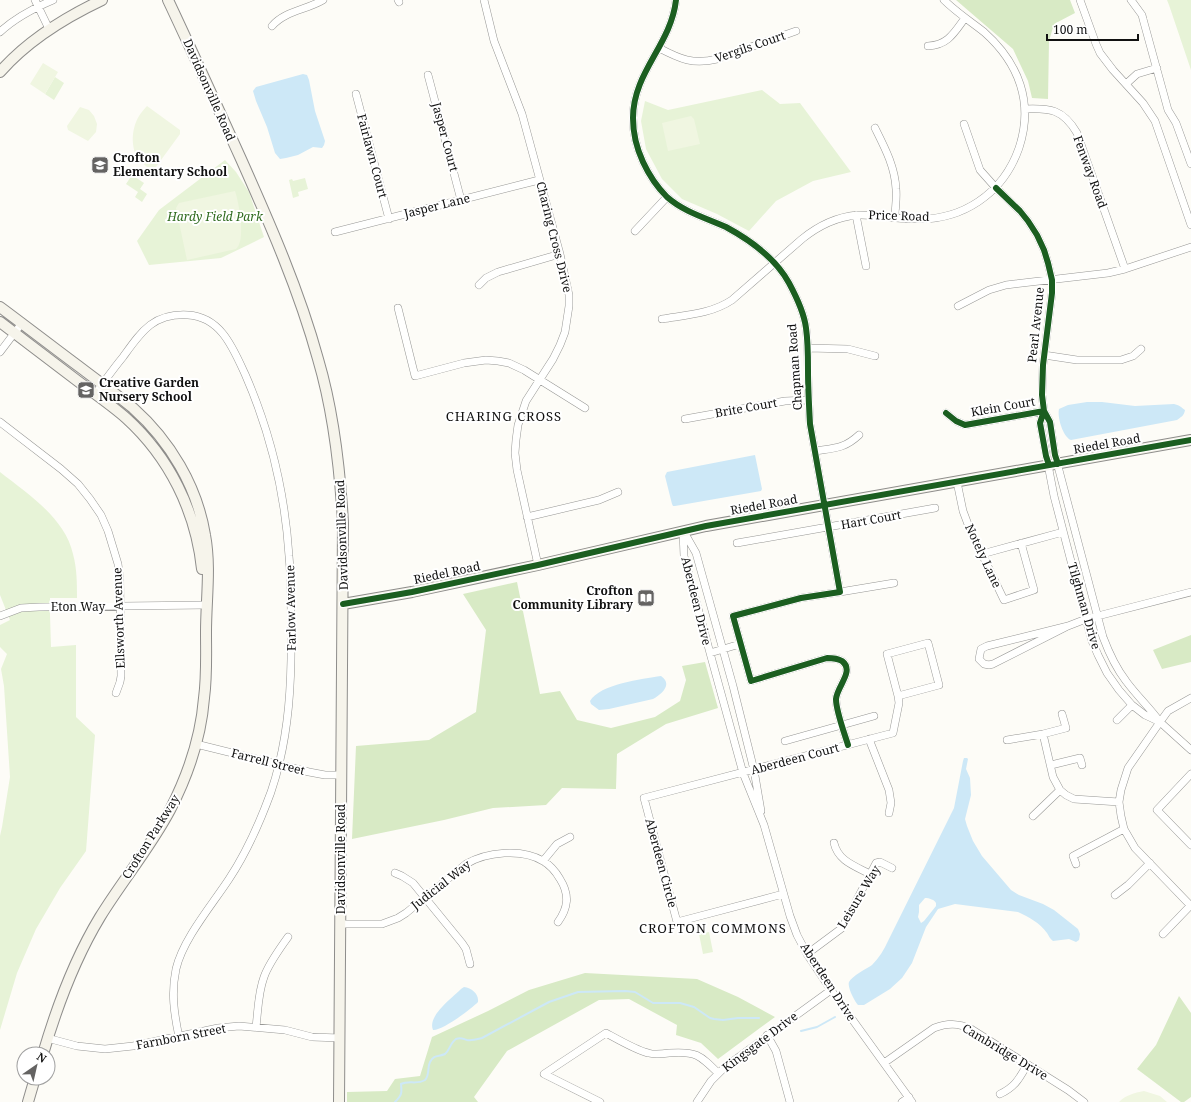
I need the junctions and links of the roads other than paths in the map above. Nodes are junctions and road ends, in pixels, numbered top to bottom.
1 (53, 0) edge
2 (102, 0) edge
3 (168, 0) edge
4 (323, 0) edge
5 (484, 0) edge
6 (676, 0) edge
7 (944, 0) edge
8 (1080, 0) edge
9 (1131, 0) edge
10 (37, 3) edge
11 (965, 18) junction
12 (272, 26) dead end
13 (49, 29) junction
14 (0, 32) edge
15 (796, 32) dead end
16 (928, 46) dead end
17 (659, 48) junction
18 (1157, 68) junction
19 (0, 72) edge
20 (428, 75) dead end
21 (1126, 84) junction
22 (356, 94) dead end
23 (1025, 109) junction
24 (964, 124) dead end
25 (875, 128) dead end
26 (1191, 164) edge
27 (539, 180) junction
28 (996, 188) junction
29 (667, 197) junction
30 (461, 200) junction
31 (856, 215) junction
32 (389, 218) junction
33 (894, 218) junction
34 (1191, 225) edge
35 (335, 232) dead end
36 (635, 232) dead end
37 (1191, 247) edge
38 (560, 254) junction
39 (774, 263) junction
40 (866, 266) dead end
41 (1125, 269) junction
42 (1052, 280) junction
43 (479, 285) dead end
44 (958, 306) dead end
45 (0, 307) edge
46 (398, 308) dead end
47 (662, 319) dead end
48 (0, 322) edge
49 (22, 324) junction
50 (15, 333) junction
51 (808, 348) junction
52 (1141, 349) dead end
53 (0, 352) edge
54 (1044, 355) junction
55 (875, 356) dead end
56 (540, 379) junction
57 (102, 384) junction
58 (95, 394) junction
59 (808, 400) junction
60 (585, 408) dead end
61 (1044, 411) junction
62 (946, 413) dead end
63 (685, 419) dead end
64 (0, 422) edge
65 (859, 435) dead end
66 (1191, 440) edge
67 (815, 451) junction
68 (1053, 464) junction
69 (957, 482) junction
70 (618, 492) dead end
71 (824, 506) junction
72 (935, 508) dead end
73 (527, 516) junction
74 (828, 527) junction
75 (683, 531) junction
76 (1063, 532) junction
77 (736, 544) dead end
78 (1021, 544) junction
79 (982, 554) junction
80 (538, 564) junction
81 (894, 583) dead end
82 (840, 592) junction
83 (1191, 592) edge
84 (343, 604) junction
85 (206, 605) junction
86 (120, 606) junction
87 (0, 616) edge
88 (1098, 616) junction
89 (1086, 620) junction
90 (1068, 626) junction
91 (740, 644) junction
92 (722, 650) junction
93 (710, 653) junction
94 (116, 693) dead end
95 (898, 696) junction
96 (1191, 698) edge
97 (1132, 705) junction
98 (1062, 714) dead end
99 (874, 716) dead end
100 (1117, 720) dead end
101 (1160, 722) junction
102 (842, 725) junction
103 (1043, 734) junction
104 (869, 739) junction
105 (1007, 740) dead end
106 (785, 741) dead end
107 (196, 744) junction
108 (848, 745) junction
109 (1191, 750) edge
110 (279, 765) junction
111 (1051, 765) junction
112 (1082, 765) dead end
113 (754, 770) junction
114 (743, 773) junction
115 (1191, 774) edge
116 (341, 775) junction
117 (1060, 790) junction
118 (1119, 802) junction
119 (889, 813) dead end
120 (1034, 816) dead end
121 (764, 826) junction
122 (1124, 829) junction
123 (570, 837) dead end
124 (834, 843) dead end
125 (1191, 845) edge
126 (543, 861) junction
127 (1150, 863) junction
128 (1076, 864) dead end
129 (892, 868) dead end
130 (395, 873) dead end
131 (870, 874) junction
132 (783, 894) junction
133 (1115, 895) dead end
134 (425, 897) junction
135 (1191, 906) edge
136 (558, 922) dead end
137 (341, 924) junction
138 (1163, 934) dead end
139 (288, 937) dead end
140 (807, 954) junction
141 (470, 964) dead end
142 (831, 990) junction
143 (256, 1027) junction
144 (767, 1035) junction
145 (179, 1037) junction
146 (48, 1038) junction
147 (340, 1038) junction
148 (46, 1046) edge
149 (884, 1063) junction
150 (1027, 1065) junction
151 (718, 1073) junction
152 (33, 1086) edge
153 (1000, 1094) dead end
154 (910, 1100) edge
155 (28, 1102) edge
156 (340, 1102) edge
157 (600, 1102) edge
158 (697, 1102) edge
159 (790, 1102) edge
160 (902, 1102) edge
161 (1084, 1102) edge

1 - 10 street
2 - 13 street
3 - 84 street, Davidsonville Road
4 - 12 street
5 - 27 street, Charing Cross Drive
6 - 17 street, Chapman Road
7 - 11 street, Price Road
8 - 21 street
9 - 18 street
10 - 13 street
10 - 14 street
11 - 16 street
11 - 23 street, Price Road
13 - 19 street
15 - 17 street, Vergils Court
17 - 29 street, Chapman Road
18 - 21 street
18 - 26 street
20 - 30 street, Jasper Court
21 - 34 street
22 - 32 street, Fairlawn Court
23 - 28 street, Price Road
23 - 41 street, Fenway Road
24 - 28 street, Pearl Avenue
25 - 33 street
27 - 30 street, Jasper Lane
27 - 38 street, Charing Cross Drive
28 - 33 street, Price Road
28 - 42 street, Pearl Avenue
29 - 36 street
29 - 39 street, Chapman Road
30 - 32 street, Jasper Lane
31 - 33 street, Price Road
31 - 39 street, Price Road
31 - 40 street
32 - 35 street, Jasper Lane
37 - 41 street
38 - 43 street
38 - 56 street, Charing Cross Drive
39 - 47 street, Price Road
39 - 51 street, Chapman Road
41 - 42 street
42 - 44 street
42 - 54 street, Pearl Avenue
45 - 49 street, Crofton Parkway
46 - 56 street
48 - 50 street, Crofton Parkway
49 - 50 street
49 - 57 street, Crofton Parkway
50 - 53 street
50 - 58 street, Crofton Parkway
51 - 55 street
51 - 59 street, Chapman Road
52 - 54 street
54 - 61 street, Pearl Avenue
56 - 60 street
56 - 73 street, Charing Cross Drive
57 - 58 street, Farlow Avenue
57 - 85 street, Crofton Parkway
57 - 110 street, Farlow Avenue
58 - 85 street, Crofton Parkway
59 - 63 street, Brite Court
59 - 67 street, Chapman Road
61 - 62 street, Klein Court
61 - 68 street, Pearl Avenue
64 - 86 street, Ellsworth Avenue
65 - 67 street
66 - 68 street, Riedel Road
67 - 71 street, Chapman Road
68 - 69 street, Riedel Road
68 - 76 street, Tilghman Drive
68 - 88 street, Tilghman Drive
69 - 71 street, Riedel Road
69 - 79 street, Notely Lane
70 - 73 street
71 - 74 street, Chapman Road
71 - 75 street, Riedel Road
72 - 74 street, Hart Court
73 - 80 street, Charing Cross Drive
74 - 77 street, Hart Court
74 - 82 street, Chapman Road
75 - 80 street, Riedel Road
75 - 92 street, Aberdeen Drive
75 - 93 street, Aberdeen Drive
76 - 78 street
76 - 89 street, Tilghman Drive
78 - 79 street
78 - 79 street, Notely Lane
80 - 84 street, Riedel Road
81 - 82 street
82 - 91 street
83 - 88 street
84 - 116 street, Davidsonville Road
85 - 86 street, Eton Way
85 - 107 street, Crofton Parkway
86 - 87 street, Eton Way
86 - 94 street, Ellsworth Avenue
88 - 89 street
88 - 101 street, Tilghman Drive
89 - 90 street
89 - 97 street, Tilghman Drive
90 - 90 street
91 - 92 street
91 - 102 street
92 - 93 street
92 - 113 street, Aberdeen Drive
93 - 114 street, Aberdeen Drive
95 - 95 street
95 - 104 street, Aberdeen Court
96 - 101 street
97 - 100 street
97 - 101 street, Tilghman Drive
98 - 103 street
99 - 102 street
101 - 109 street, Tilghman Drive
101 - 118 street
102 - 106 street
102 - 108 street
103 - 105 street
103 - 111 street
104 - 108 street, Aberdeen Court
104 - 119 street
107 - 110 street, Farrell Street
107 - 146 street, Crofton Parkway
108 - 113 street, Aberdeen Court
110 - 116 street, Farrell Street
110 - 145 street, Farlow Avenue
111 - 112 street
111 - 117 street
113 - 114 street, Aberdeen Court
113 - 121 street, Aberdeen Drive
114 - 121 street, Aberdeen Drive
114 - 132 street, Aberdeen Circle
115 - 125 street
116 - 137 street, Davidsonville Road
117 - 118 street
117 - 120 street
118 - 122 street
121 - 132 street, Aberdeen Drive
122 - 127 street
122 - 128 street
123 - 126 street
124 - 131 street
126 - 134 street, Judicial Way
126 - 136 street, Judicial Way
127 - 133 street
127 - 135 street
129 - 131 street, Leisure Way
130 - 134 street
131 - 140 street, Leisure Way
132 - 140 street, Aberdeen Drive
134 - 137 street, Judicial Way
134 - 141 street
135 - 138 street
137 - 147 street, Davidsonville Road
139 - 143 street
140 - 142 street, Aberdeen Drive
142 - 144 street, Kingsgate Drive
142 - 149 street, Aberdeen Drive
143 - 145 street, Farnborn Street
143 - 147 street, Farnborn Street
144 - 151 street, Kingsgate Drive
144 - 159 street
145 - 146 street, Farnborn Street
146 - 148 street, Crofton Parkway
147 - 156 street, Davidsonville Road
149 - 150 street, Cambridge Drive
149 - 154 street, Aberdeen Drive
150 - 153 street
150 - 161 street, Cambridge Drive
151 - 157 street
151 - 158 street, Kingsgate Drive
152 - 155 street
154 - 160 street

